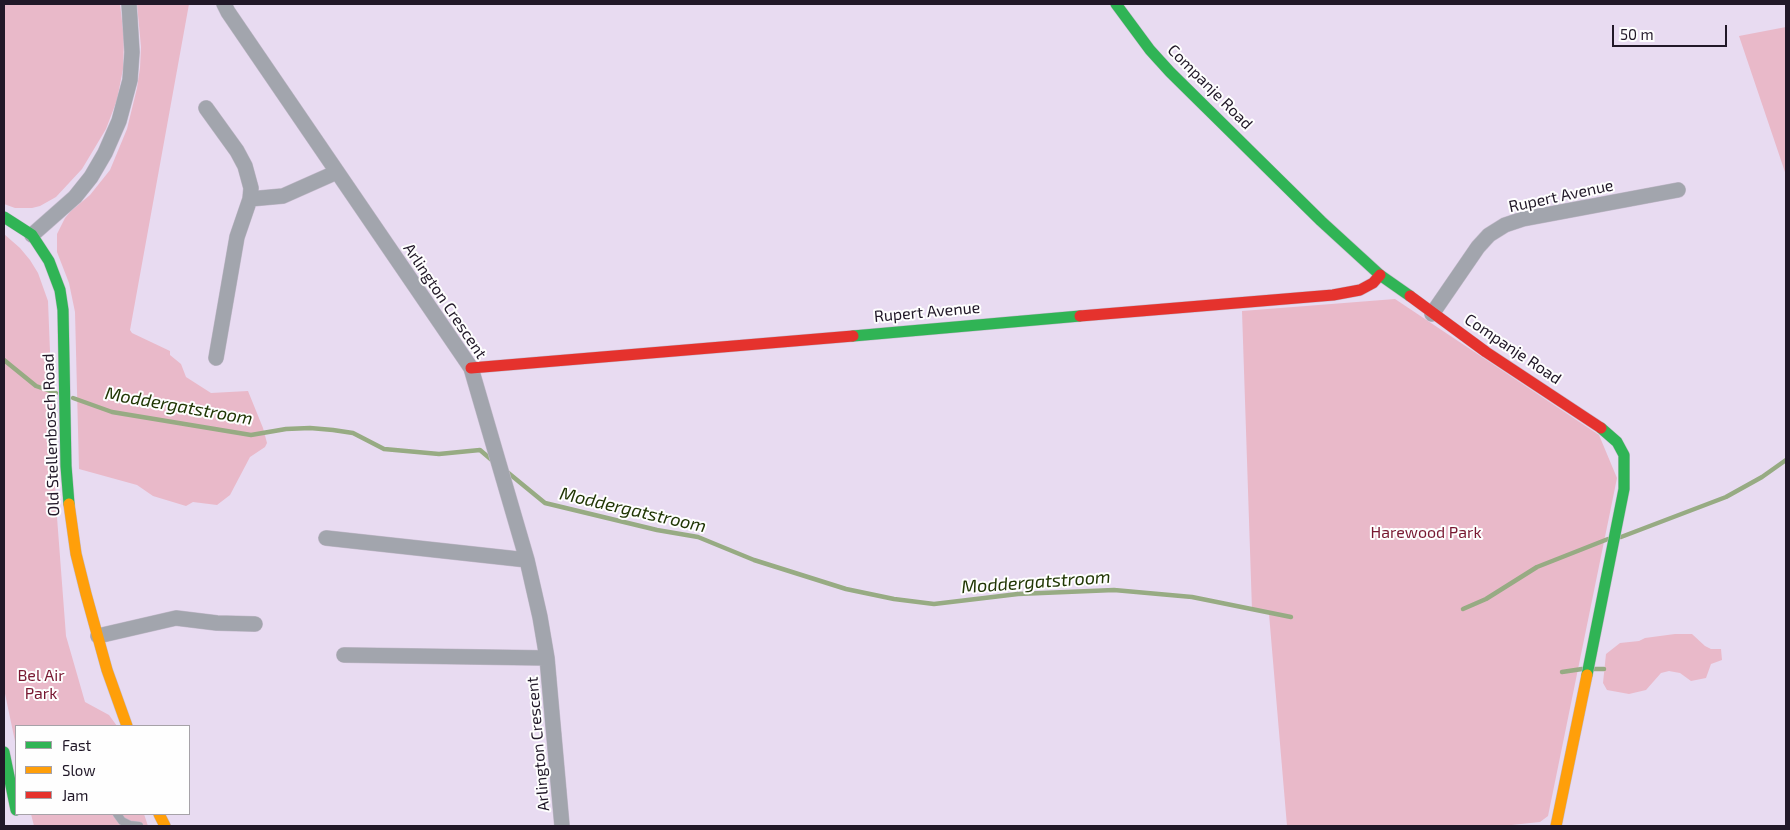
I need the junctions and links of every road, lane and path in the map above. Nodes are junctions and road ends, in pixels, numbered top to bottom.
1 (129, 4) edge
2 (224, 4) edge
3 (1116, 4) edge
4 (206, 108) dead end
5 (337, 172) junction
6 (1678, 190) dead end
7 (250, 199) junction
8 (4, 217) edge
9 (32, 235) junction
10 (1380, 276) junction
11 (1432, 314) junction
12 (216, 358) dead end
13 (471, 368) junction
14 (326, 538) dead end
15 (527, 560) junction
16 (255, 624) dead end
17 (98, 636) junction
18 (344, 655) dead end
19 (548, 658) junction
20 (127, 725) edge
21 (4, 752) edge
22 (15, 805) edge
23 (117, 815) edge
24 (139, 826) edge
25 (562, 826) edge
26 (1556, 826) edge

1 - 9 street
2 - 5 street, Arlington Crescent
3 - 10 street, Companje Road
4 - 7 street
5 - 7 street
5 - 13 street, Arlington Crescent
6 - 11 street, Rupert Avenue
7 - 12 street
8 - 9 street, Old Stellenbosch Road
9 - 17 street, Old Stellenbosch Road
10 - 11 street, Companje Road
10 - 13 street, Rupert Avenue
11 - 26 street, Companje Road
13 - 15 street, Arlington Crescent
14 - 15 street
15 - 19 street, Arlington Crescent
16 - 17 street
17 - 20 street, Old Stellenbosch Road
18 - 19 street, Arlington Crescent
19 - 25 street, Arlington Crescent
21 - 22 street
23 - 24 lane

